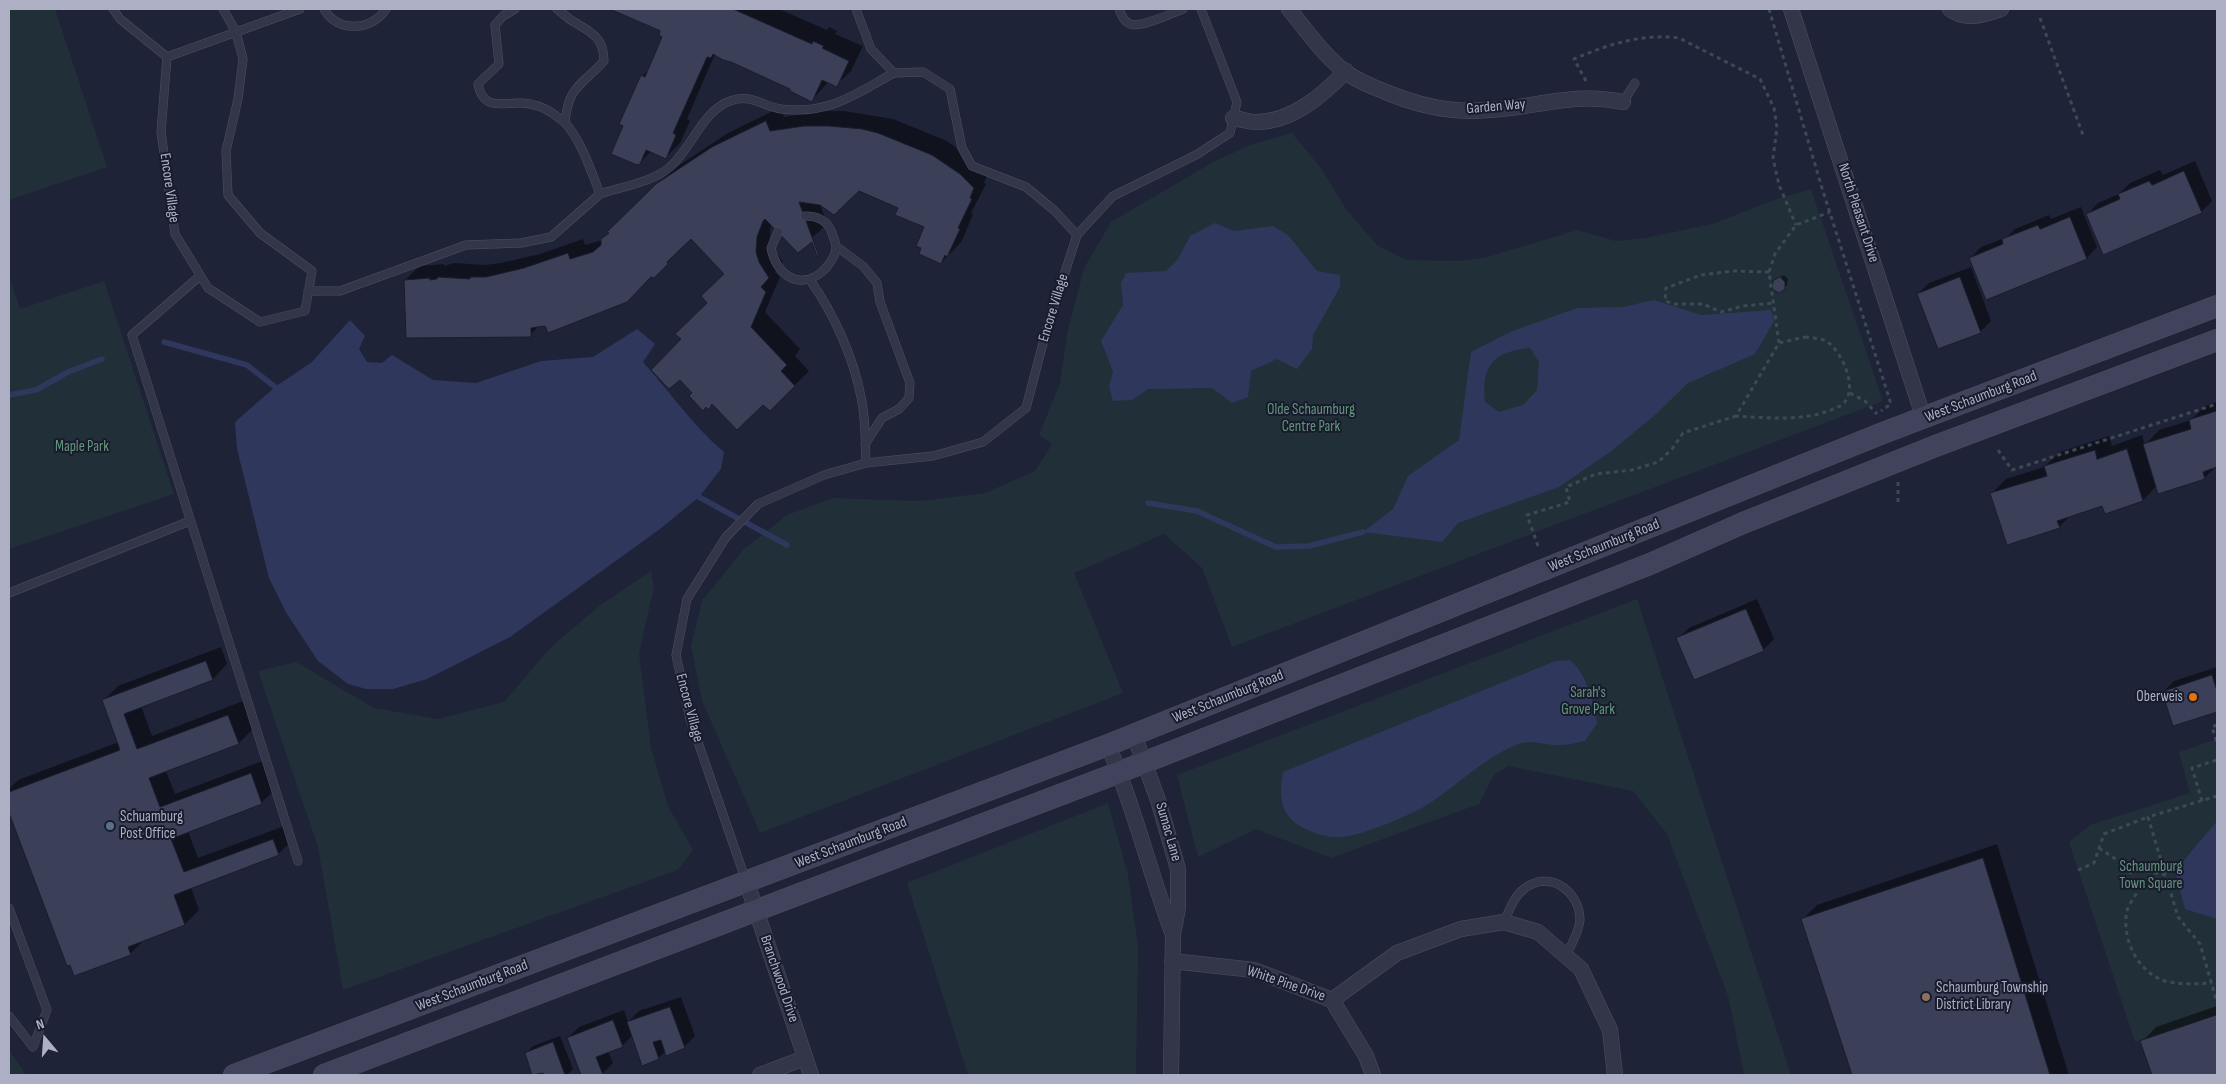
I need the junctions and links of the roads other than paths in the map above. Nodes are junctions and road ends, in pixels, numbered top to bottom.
1 (113, 9) edge
2 (223, 9) edge
3 (300, 9) edge
4 (324, 9) edge
5 (386, 9) edge
6 (515, 9) edge
7 (557, 9) edge
8 (856, 9) edge
9 (1119, 9) edge
10 (1183, 9) edge
11 (1201, 9) edge
12 (1289, 9) edge
13 (1791, 9) edge
14 (1950, 9) edge
15 (2001, 9) edge
16 (236, 32) junction
17 (167, 57) junction
18 (1346, 71) junction
19 (894, 73) junction
20 (1635, 84) dead end
21 (1623, 102) joint
22 (1234, 118) junction
23 (565, 123) junction
24 (600, 194) junction
25 (804, 216) dead end
26 (778, 232) dead end
27 (1078, 235) junction
28 (836, 246) junction
29 (200, 276) junction
30 (810, 280) junction
31 (308, 291) junction
32 (2217, 306) edge
33 (2217, 340) edge
34 (1924, 418) junction
35 (865, 444) junction
36 (866, 462) junction
37 (190, 521) junction
38 (9, 593) edge
39 (1134, 735) junction
40 (1108, 745) junction
41 (1145, 762) junction
42 (1120, 772) junction
43 (298, 862) dead end
44 (747, 883) junction
45 (9, 908) edge
46 (756, 911) junction
47 (1504, 922) junction
48 (1173, 934) junction
49 (1566, 956) junction
50 (1172, 961) junction
51 (1332, 1000) junction
52 (9, 1016) edge
53 (806, 1058) junction
54 (234, 1075) edge
55 (324, 1075) edge
56 (760, 1075) edge
57 (811, 1075) edge
58 (1170, 1075) edge
59 (1373, 1075) edge
60 (1615, 1075) edge

1 - 17 lane
2 - 16 lane, Encore Village
3 - 16 lane
4 - 5 lane
6 - 23 lane
7 - 23 lane
8 - 19 lane
9 - 10 lane
11 - 22 lane
12 - 18 street, Garden Way
13 - 34 street, North Pleasant Drive
14 - 15 street
16 - 17 lane
16 - 31 lane, Encore Village
17 - 29 lane, Encore Village
18 - 21 street, Garden Way
18 - 22 street
19 - 24 lane
19 - 27 lane
20 - 21 lane
22 - 27 lane, Encore Village
23 - 24 lane
24 - 31 lane
25 - 28 lane
26 - 30 lane
27 - 36 lane, Encore Village
28 - 30 lane
28 - 35 lane
29 - 31 lane, Encore Village
29 - 37 lane
30 - 35 lane
32 - 34 main road, West Schaumburg Road
33 - 41 main road, West Schaumburg Road
34 - 39 main road, West Schaumburg Road
35 - 36 lane
36 - 44 lane, Encore Village
37 - 38 lane
37 - 43 lane
39 - 40 main road, West Schaumburg Road
39 - 41 street, Sumac Lane
40 - 42 street, Sumac Lane
40 - 44 main road, West Schaumburg Road
41 - 42 main road, West Schaumburg Road
41 - 48 street, Sumac Lane
42 - 46 main road, West Schaumburg Road
42 - 48 street, Sumac Lane
44 - 46 street, Branchwood Drive
44 - 54 main road, West Schaumburg Road
45 - 52 lane
46 - 53 street, Branchwood Drive
46 - 55 main road, West Schaumburg Road
47 - 49 street, White Pine Drive
47 - 49 lane
47 - 51 street, White Pine Drive
48 - 50 street, Sumac Lane
49 - 60 street, White Pine Drive
50 - 51 street, White Pine Drive
50 - 58 street, Sumac Lane
51 - 59 street
53 - 56 street
53 - 57 street, Branchwood Drive

